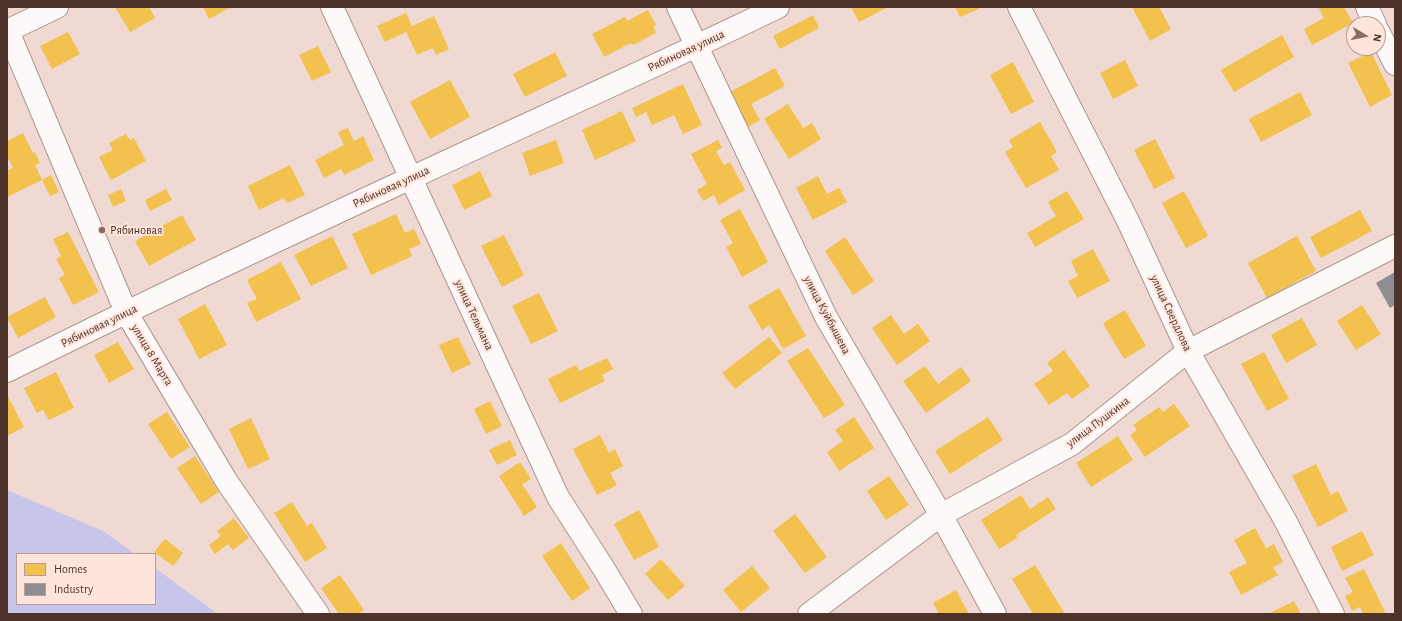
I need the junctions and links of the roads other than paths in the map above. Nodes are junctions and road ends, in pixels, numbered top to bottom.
1 (58, 7) edge
2 (332, 7) edge
3 (678, 7) edge
4 (778, 7) edge
5 (1019, 7) edge
6 (7, 30) edge
7 (698, 46) junction
8 (1386, 47) edge
9 (1395, 64) edge
10 (411, 178) junction
11 (1395, 246) edge
12 (126, 312) junction
13 (1188, 351) junction
14 (7, 371) edge
15 (941, 515) junction
16 (318, 614) edge
17 (631, 614) edge
18 (809, 614) edge
19 (995, 614) edge
20 (1333, 614) edge

1 - 6 street
2 - 10 street, улица Тельмана
3 - 7 street, улица Куйбышева
4 - 7 street, Рябиновая улица
5 - 13 street, улица Свердлова
6 - 12 street, улица 8 Марта
7 - 10 street, Рябиновая улица
7 - 15 street, улица Куйбышева
8 - 9 street
10 - 12 street, Рябиновая улица
10 - 17 street, улица Тельмана
11 - 13 street, улица Пушкина
12 - 14 street, Рябиновая улица
12 - 16 street, улица 8 Марта
13 - 15 street, улица Пушкина
13 - 20 street, улица Свердлова
15 - 18 street, улица Пушкина
15 - 19 street, улица Куйбышева

